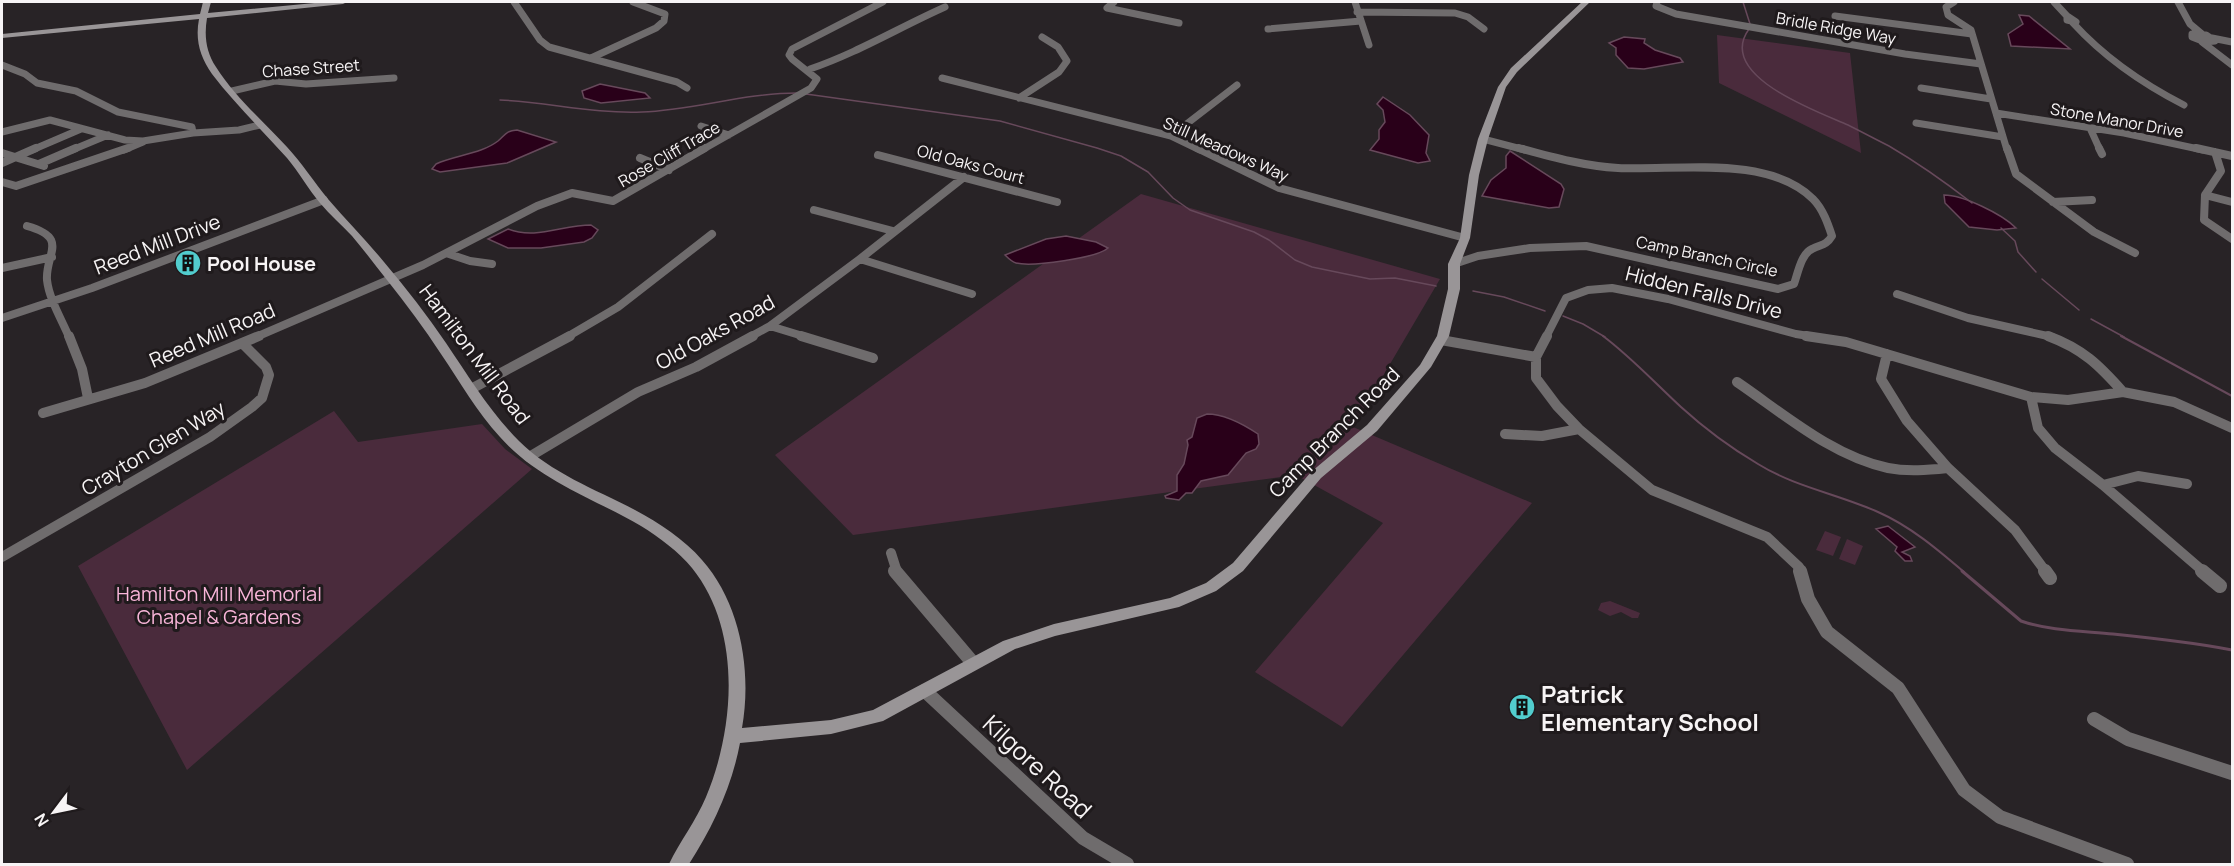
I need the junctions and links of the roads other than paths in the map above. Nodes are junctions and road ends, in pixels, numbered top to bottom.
1 (343, 2) edge
2 (514, 2) edge
3 (633, 2) edge
4 (658, 2) edge
5 (882, 2) edge
6 (1114, 2) edge
7 (1355, 2) edge
8 (1586, 2) edge
9 (1657, 2) edge
10 (1954, 2) edge
11 (2054, 2) edge
12 (2178, 2) edge
13 (206, 3) edge
14 (646, 6) junction
15 (945, 7) dead end
16 (1357, 12) junction
17 (203, 15) junction
18 (1835, 16) dead end
19 (172, 18) junction
20 (1360, 21) junction
21 (1179, 22) dead end
22 (1268, 29) dead end
23 (1484, 29) dead end
24 (2194, 32) junction
25 (1972, 34) junction
26 (2, 36) edge
27 (1042, 38) dead end
28 (2211, 40) junction
29 (2230, 41) edge
30 (1370, 45) dead end
31 (591, 58) junction
32 (1981, 64) junction
33 (2, 65) edge
34 (2232, 65) edge
35 (810, 69) junction
36 (394, 78) dead end
37 (942, 78) dead end
38 (1237, 85) dead end
39 (687, 88) dead end
40 (1921, 88) dead end
41 (232, 92) junction
42 (1019, 98) junction
43 (1991, 99) junction
44 (2184, 105) dead end
45 (1996, 113) junction
46 (1916, 123) dead end
47 (260, 125) junction
48 (701, 126) dead end
49 (81, 128) junction
50 (2090, 128) junction
51 (2, 132) edge
52 (193, 133) junction
53 (108, 135) junction
54 (729, 135) junction
55 (1171, 136) junction
56 (2003, 137) junction
57 (1483, 139) junction
58 (143, 141) junction
59 (2215, 152) junction
60 (2, 153) edge
61 (2102, 154) dead end
62 (878, 155) dead end
63 (2232, 156) edge
64 (14, 158) junction
65 (640, 158) dead end
66 (2, 163) edge
67 (39, 164) junction
68 (669, 170) junction
69 (58, 172) junction
70 (964, 177) junction
71 (2, 182) edge
72 (2205, 195) junction
73 (324, 200) junction
74 (2092, 200) dead end
75 (1057, 202) dead end
76 (2053, 202) junction
77 (2232, 202) edge
78 (814, 210) dead end
79 (27, 226) dead end
80 (893, 231) junction
81 (712, 234) dead end
82 (1465, 238) junction
83 (2232, 239) edge
84 (446, 253) junction
85 (2135, 253) dead end
86 (52, 257) junction
87 (860, 259) junction
88 (492, 264) dead end
89 (1454, 264) junction
90 (2, 268) edge
91 (390, 278) junction
92 (972, 294) dead end
93 (1897, 294) dead end
94 (55, 300) junction
95 (2, 318) edge
96 (770, 326) junction
97 (1442, 337) junction
98 (242, 343) junction
99 (1887, 354) junction
100 (1536, 357) junction
101 (873, 358) dead end
102 (1737, 382) dead end
103 (471, 389) junction
104 (2123, 392) junction
105 (2031, 397) junction
106 (88, 398) junction
107 (43, 413) dead end
108 (2232, 428) edge
109 (1579, 429) junction
110 (1505, 434) dead end
111 (529, 457) junction
112 (1948, 468) junction
113 (2187, 484) dead end
114 (2103, 485) junction
115 (891, 553) dead end
116 (2, 557) edge
117 (2050, 578) dead end
118 (2220, 586) dead end
119 (972, 663) junction
120 (925, 692) junction
121 (2094, 719) dead end
122 (732, 736) junction
123 (2232, 773) edge
124 (679, 864) edge
125 (1127, 864) edge
126 (2127, 864) edge

1 - 17 street
2 - 31 street
3 - 14 street
4 - 14 street
5 - 35 street
6 - 21 street
7 - 16 street
8 - 57 street, Camp Branch Road
9 - 32 street, Bridle Ridge Way
10 - 25 street
11 - 44 street
12 - 24 street
13 - 17 street, Hamilton Mill Road
13 - 19 street
14 - 31 street
15 - 35 street
16 - 20 street
16 - 23 street
17 - 19 street
17 - 41 street, Hamilton Mill Road
18 - 25 street
19 - 26 street
20 - 22 street
20 - 30 street
24 - 28 street
24 - 28 street
25 - 32 street
27 - 42 street
28 - 29 street
28 - 34 street
31 - 39 street
32 - 43 street
33 - 52 street
35 - 54 street, Rose Cliff Trace
36 - 41 street, Chase Street
37 - 42 street, Still Meadows Way
38 - 55 street
40 - 43 street
41 - 47 street, Hamilton Mill Road
42 - 55 street, Still Meadows Way
43 - 45 street
45 - 50 street, Stone Manor Drive
45 - 56 street
46 - 56 street
47 - 52 street
47 - 73 street, Hamilton Mill Road
48 - 54 street
49 - 51 street
49 - 53 street
49 - 64 street
50 - 59 street, Stone Manor Drive
50 - 61 street
52 - 58 street
53 - 58 street
53 - 67 street
54 - 68 street, Rose Cliff Trace
55 - 82 street, Still Meadows Way
56 - 76 street
57 - 82 street, Camp Branch Road
57 - 89 street, Camp Branch Circle
58 - 69 street
59 - 63 street, Stone Manor Drive
59 - 72 street
60 - 64 street
62 - 70 street, Old Oaks Court
64 - 66 street
64 - 67 street
65 - 68 street
67 - 69 street
68 - 84 street, Rose Cliff Trace
69 - 71 street
70 - 75 street, Old Oaks Court
70 - 80 street, Old Oaks Road
72 - 77 street
72 - 83 street
73 - 91 street, Hamilton Mill Road
73 - 94 street, Reed Mill Drive
74 - 76 street
76 - 85 street
78 - 80 street
79 - 86 street
80 - 87 street, Old Oaks Road
81 - 103 street
82 - 89 street, Camp Branch Road
84 - 88 street
84 - 91 street, Rose Cliff Trace
86 - 90 street
86 - 94 street
87 - 92 street
87 - 96 street, Old Oaks Road
89 - 97 street, Camp Branch Road
91 - 98 street, Reed Mill Road
91 - 103 street, Hamilton Mill Road
93 - 104 street
94 - 95 street, Reed Mill Drive
94 - 106 street
96 - 101 street
96 - 111 street, Old Oaks Road
97 - 100 street
97 - 119 street, Camp Branch Road
98 - 106 street, Reed Mill Road
98 - 116 street, Crayton Glen Way
99 - 100 street, Hidden Falls Drive
99 - 105 street, Hidden Falls Drive
99 - 112 street
100 - 109 street
102 - 112 street
103 - 111 street, Hamilton Mill Road
104 - 105 street, Hidden Falls Drive
104 - 108 street, Hidden Falls Drive
105 - 114 street
106 - 107 street, Reed Mill Road
109 - 110 street
109 - 126 street
111 - 122 street, Hamilton Mill Road
112 - 117 street
113 - 114 street
114 - 118 street
115 - 119 street
119 - 120 street, Camp Branch Road
120 - 122 street, Camp Branch Road
120 - 125 street, Kilgore Road
121 - 123 street
122 - 124 street, Hamilton Mill Road

